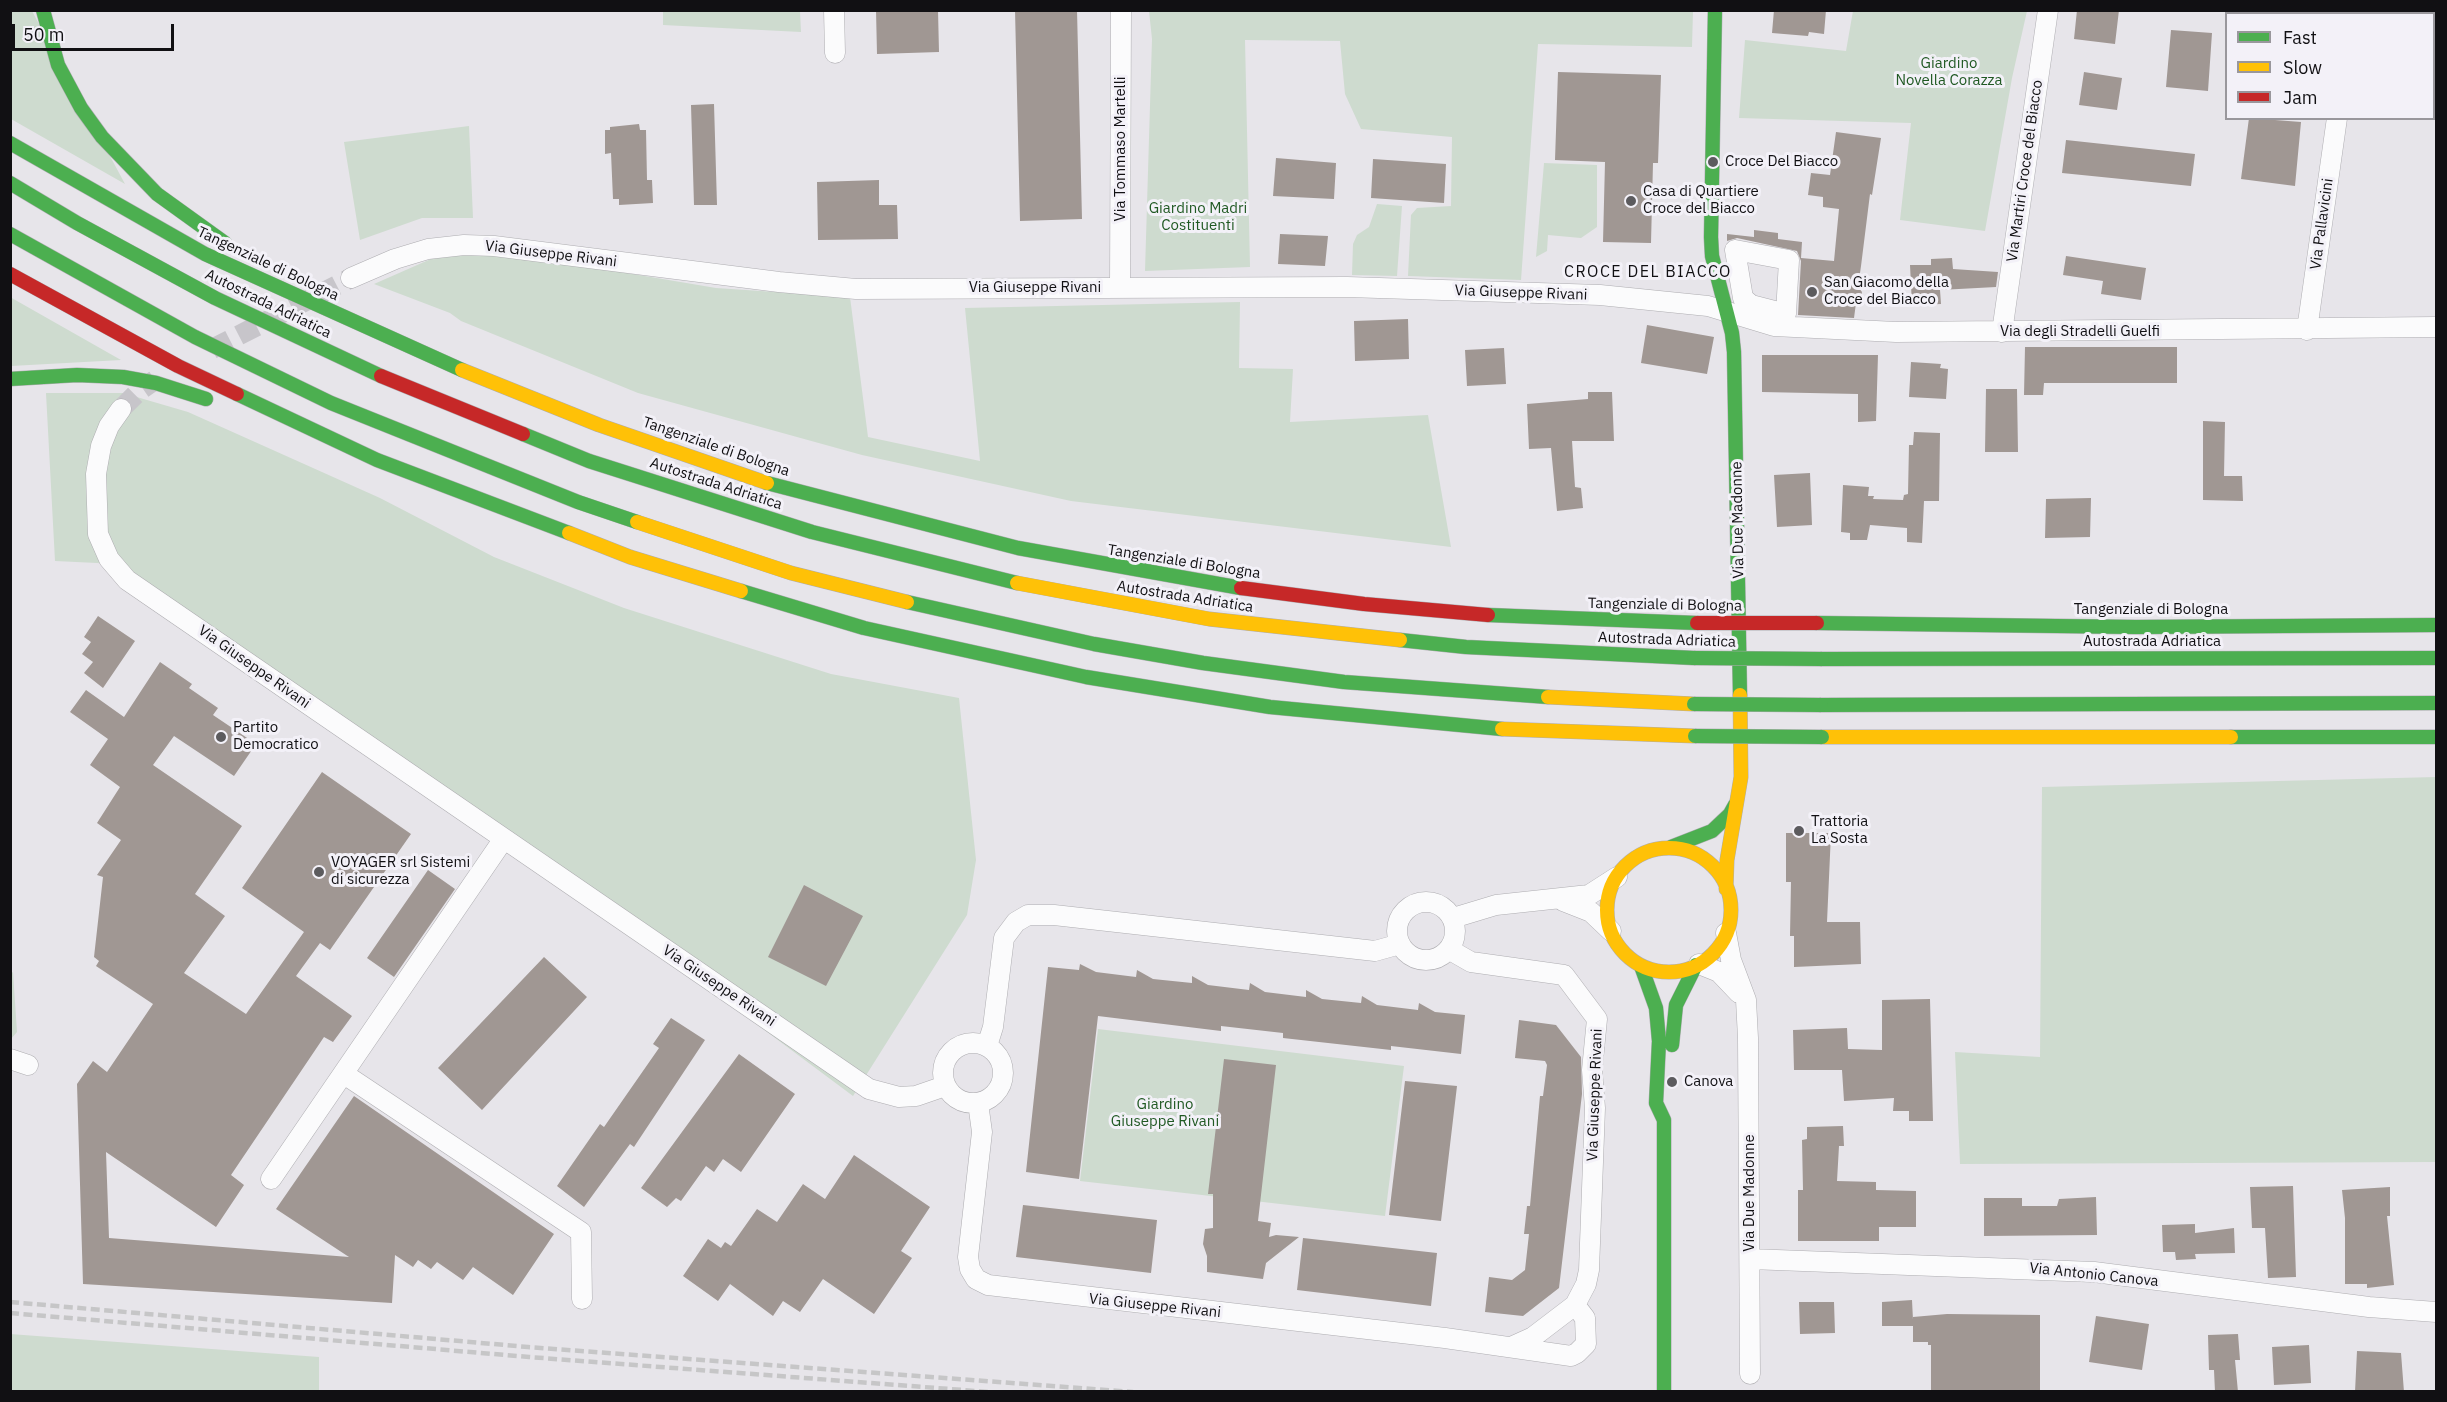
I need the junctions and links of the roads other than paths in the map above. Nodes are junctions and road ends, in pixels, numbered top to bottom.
1 (43, 10) edge
2 (834, 10) edge
3 (1121, 10) edge
4 (1715, 10) edge
5 (2048, 10) edge
6 (835, 53) dead end
7 (2337, 120) edge
8 (10, 142) edge
9 (10, 183) edge
10 (10, 234) edge
11 (233, 247) dead end
12 (274, 269) dead end
13 (10, 274) edge
14 (351, 278) tunnel mouth
15 (1120, 287) junction
16 (1726, 310) junction
17 (2436, 327) edge
18 (2307, 330) junction
19 (2002, 332) junction
20 (415, 333) dead end
21 (447, 347) dead end
22 (10, 379) edge
23 (217, 405) dead end
24 (120, 411) tunnel mouth
25 (567, 412) junction
26 (268, 425) dead end
27 (309, 430) junction
28 (2436, 625) edge
29 (2436, 658) edge
30 (2436, 703) edge
31 (2436, 737) edge
32 (1736, 803) junction
33 (503, 840) junction
34 (1671, 847) junction
35 (1617, 877) junction
36 (1726, 889) junction
37 (1557, 900) junction
38 (1453, 918) junction
39 (1611, 931) junction
40 (1726, 933) junction
41 (1400, 944) junction
42 (1449, 950) junction
43 (1697, 964) junction
44 (1641, 966) junction
45 (1747, 1012) junction
46 (987, 1046) junction
47 (1672, 1071) dead end
48 (344, 1074) junction
49 (945, 1086) junction
50 (978, 1103) junction
51 (1672, 1104) dead end
52 (1664, 1120) junction
53 (271, 1179) dead end
54 (1750, 1259) junction
55 (582, 1299) dead end
56 (1575, 1305) junction
57 (2436, 1312) edge
58 (1513, 1346) junction
59 (1750, 1374) dead end
60 (1664, 1392) edge

1 - 11 main road
2 - 6 street
3 - 15 street, Via Tommaso Martelli
4 - 16 main road
5 - 19 street, Via Martiri Croce del Biacco
7 - 18 street, Via Pallavicini
8 - 25 main road, Tangenziale di Bologna
9 - 29 main road, Autostrada Adriatica, bridge
10 - 30 main road, bridge
12 - 20 main road
13 - 27 main road
14 - 15 street, Via Giuseppe Rivani
15 - 16 street, Via Giuseppe Rivani
16 - 19 street, Via degli Stradelli Guelfi
16 - 32 main road, Via Due Madonne
17 - 18 street, Via degli Stradelli Guelfi
18 - 19 street, Via degli Stradelli Guelfi
21 - 25 main road
22 - 23 main road
24 - 33 street, Via Giuseppe Rivani
25 - 28 main road, Tangenziale di Bologna, bridge
26 - 27 main road
27 - 31 main road, bridge
32 - 34 main road, Via Due Madonne
32 - 36 main road, Via Due Madonne
33 - 48 street
33 - 49 street, Via Giuseppe Rivani
34 - 35 main road
34 - 36 main road
35 - 37 street
35 - 39 main road
36 - 40 main road
37 - 38 street
37 - 39 street
38 - 41 street
38 - 42 street
39 - 44 main road
40 - 43 main road
40 - 45 street, Via Due Madonne
41 - 42 street
41 - 46 street
42 - 56 street, Via Giuseppe Rivani
43 - 44 main road
43 - 45 street, Via Due Madonne
43 - 47 main road
44 - 52 main road
45 - 54 street, Via Due Madonne
46 - 49 street
46 - 50 street
48 - 53 street
48 - 55 street
49 - 50 street
50 - 58 street, Via Giuseppe Rivani
51 - 52 main road
52 - 60 main road
54 - 57 street, Via Antonio Canova
54 - 59 street, Via Due Madonne
56 - 58 street, Via Giuseppe Rivani
56 - 58 street, Via Giuseppe Rivani

